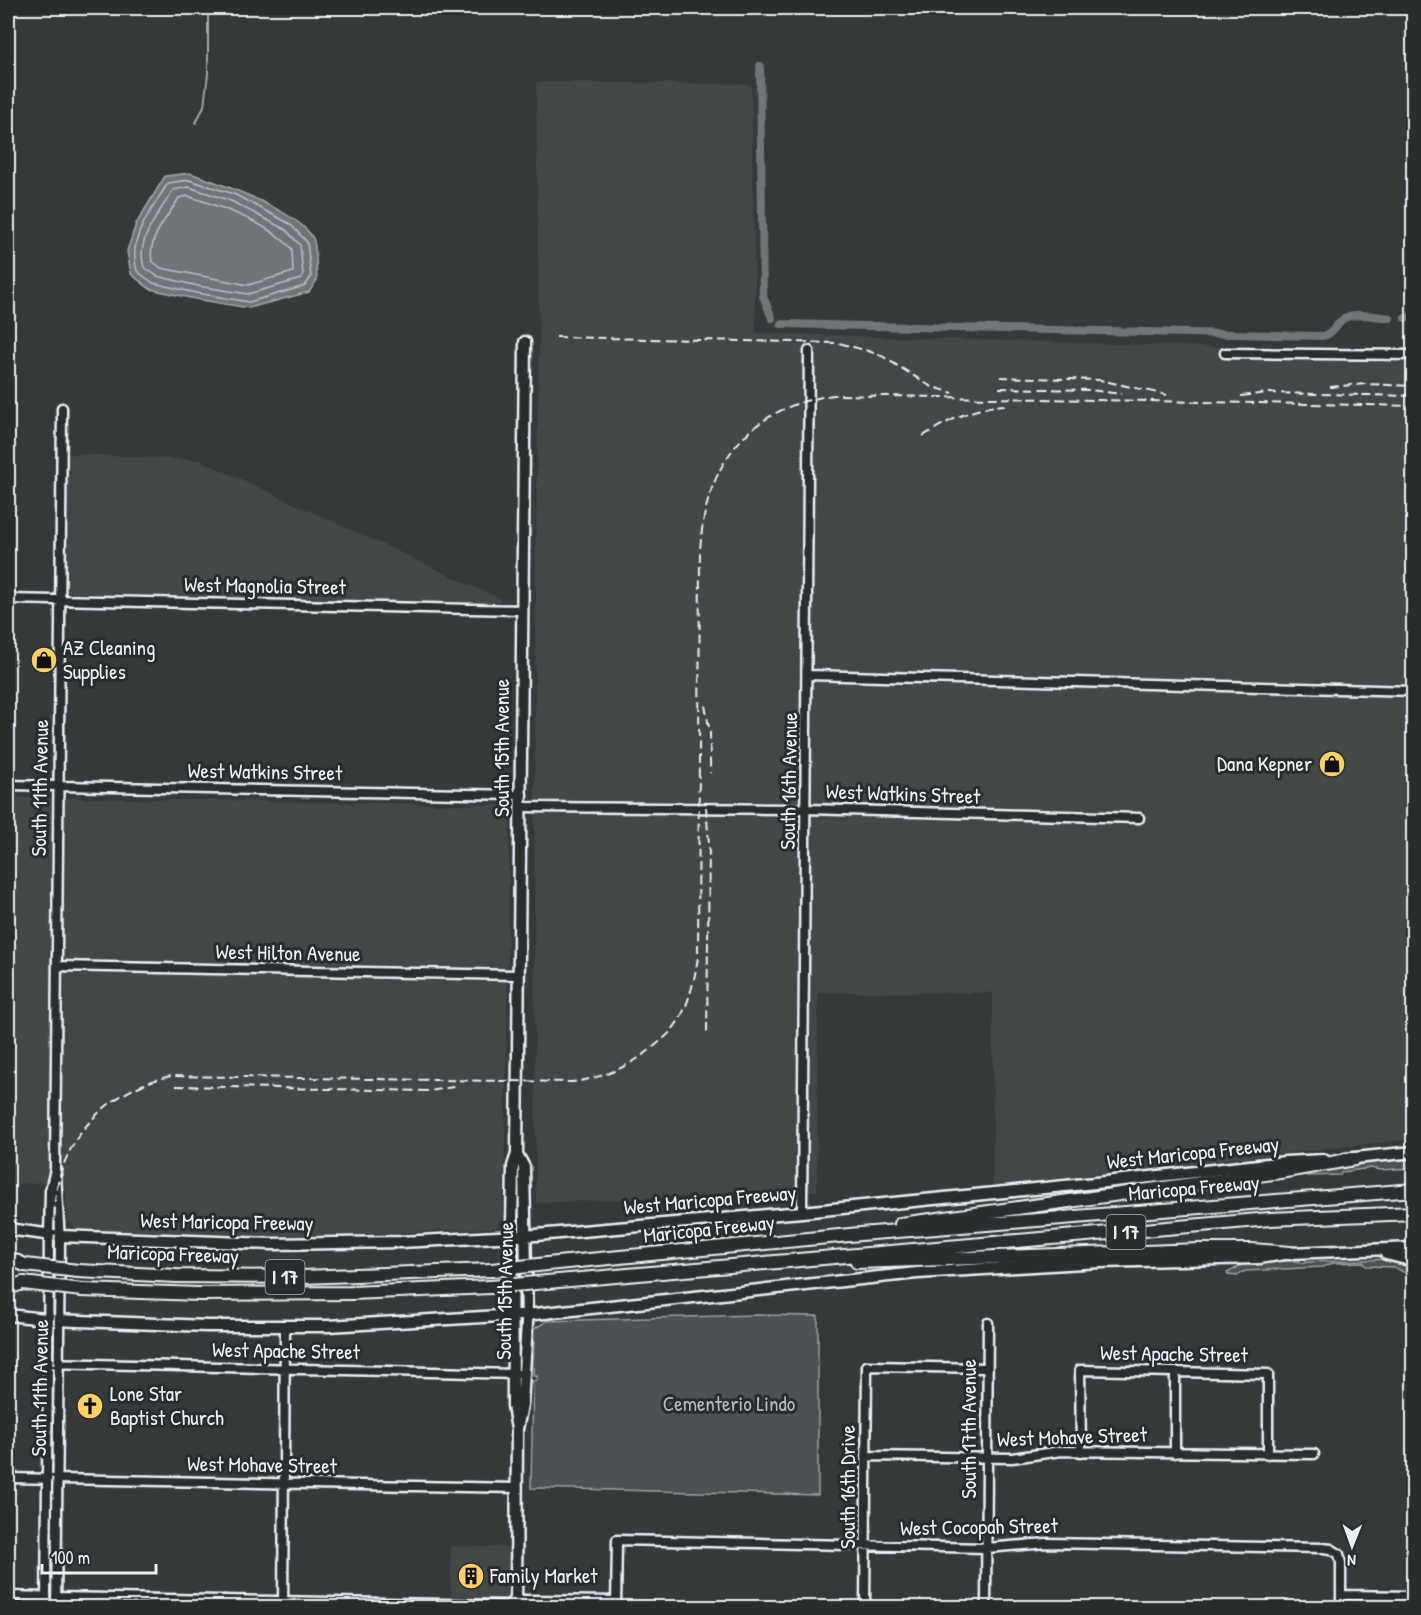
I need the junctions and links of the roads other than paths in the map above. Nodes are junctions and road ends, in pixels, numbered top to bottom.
1 (525, 342) dead end
2 (809, 351) dead end
3 (1225, 353) dead end
4 (1413, 356) edge
5 (62, 408) dead end
6 (8, 599) edge
7 (61, 600) junction
8 (522, 610) junction
9 (807, 675) junction
10 (1413, 691) edge
11 (8, 785) edge
12 (58, 786) junction
13 (522, 801) junction
14 (807, 809) junction
15 (1139, 818) dead end
16 (57, 966) junction
17 (519, 975) junction
18 (1413, 1152) edge
19 (517, 1154) junction
20 (1354, 1159) junction
21 (1413, 1190) edge
22 (802, 1212) junction
23 (1413, 1213) edge
24 (8, 1229) edge
25 (860, 1234) junction
26 (512, 1235) junction
27 (526, 1235) junction
28 (54, 1236) junction
29 (1413, 1248) edge
30 (1368, 1251) junction
31 (1290, 1253) junction
32 (839, 1257) junction
33 (8, 1258) edge
34 (1413, 1261) edge
35 (8, 1263) edge
36 (26, 1265) junction
37 (8, 1281) edge
38 (23, 1283) junction
39 (8, 1288) edge
40 (8, 1315) edge
41 (527, 1315) junction
42 (512, 1316) junction
43 (53, 1319) junction
44 (988, 1323) dead end
45 (285, 1328) junction
46 (48, 1364) junction
47 (58, 1364) junction
48 (987, 1368) junction
49 (285, 1369) junction
50 (1175, 1372) junction
51 (518, 1374) junction
52 (1081, 1452) junction
53 (1175, 1453) junction
54 (1268, 1454) junction
55 (1314, 1454) dead end
56 (866, 1456) junction
57 (987, 1458) junction
58 (8, 1478) edge
59 (52, 1479) junction
60 (284, 1484) junction
61 (517, 1488) junction
62 (866, 1546) junction
63 (987, 1548) junction
64 (1341, 1595) junction
65 (8, 1596) edge
66 (1413, 1596) edge
67 (46, 1597) junction
68 (56, 1597) junction
69 (284, 1604) edge
70 (516, 1604) edge
71 (616, 1604) edge
72 (46, 1608) edge
73 (56, 1608) edge
74 (865, 1608) edge
75 (986, 1608) edge
76 (1341, 1608) edge

1 - 8 main road, South 15th Avenue
2 - 9 street, South 16th Avenue
3 - 4 street
5 - 7 street, South 11th Avenue
6 - 7 street, West Magnolia Street
7 - 8 street, West Magnolia Street
7 - 12 street, South 11th Avenue
8 - 13 main road, South 15th Avenue
9 - 10 street
9 - 14 street, South 16th Avenue
11 - 12 street, West Watkins Street
12 - 13 street, West Watkins Street
12 - 16 street, South 11th Avenue
13 - 14 street, West Watkins Street
13 - 17 main road, South 15th Avenue
14 - 15 street, West Watkins Street
14 - 22 street, South 16th Avenue
16 - 17 street, West Hilton Avenue
16 - 28 street, South 11th Avenue
17 - 19 main road, South 15th Avenue
18 - 20 main road, West Maricopa Freeway
19 - 26 main road, South 15th Avenue
19 - 27 main road, South 15th Avenue
20 - 22 main road, West Maricopa Freeway
20 - 25 highway
21 - 25 highway, Maricopa Freeway / I 17
22 - 27 main road, West Maricopa Freeway
23 - 32 highway, Maricopa Freeway / I 17
24 - 28 main road, West Maricopa Freeway
25 - 36 highway, Maricopa Freeway / I 17, bridge
26 - 27 main road, West Maricopa Freeway
26 - 28 main road, West Maricopa Freeway
26 - 42 main road, South 15th Avenue
27 - 41 main road, South 15th Avenue
28 - 43 street, South 11th Avenue
29 - 30 main road
30 - 31 main road
30 - 34 main road
31 - 32 highway
31 - 41 main road
32 - 38 highway, Maricopa Freeway / I 17, bridge
33 - 36 highway
35 - 36 highway, Maricopa Freeway / I 17
37 - 38 highway, Maricopa Freeway / I 17
38 - 39 highway
40 - 43 main road
41 - 42 main road
41 - 51 main road, South 15th Avenue
42 - 45 main road
42 - 51 main road, South 15th Avenue
43 - 45 main road
43 - 46 street, South 11th Avenue
43 - 47 street, South 11th Avenue
44 - 48 street, South 17th Avenue
45 - 49 street
46 - 47 street, West Apache Street
46 - 59 street, South 11th Avenue
47 - 49 street, West Apache Street
47 - 59 street, South 11th Avenue
48 - 56 street, South 16th Drive
48 - 57 street, South 17th Avenue
49 - 51 street, West Apache Street
49 - 60 street
50 - 52 street, West Apache Street
50 - 53 street
50 - 54 street, West Apache Street
51 - 61 main road, South 15th Avenue
52 - 53 street, West Mohave Street
52 - 57 street, West Mohave Street
53 - 54 street, West Mohave Street
54 - 55 street, West Mohave Street
56 - 57 street, West Mohave Street
56 - 62 street, South 16th Drive
57 - 63 street, South 17th Avenue
58 - 59 street, West Mohave Street
59 - 60 street, West Mohave Street
59 - 67 street, South 11th Avenue
59 - 68 street, South 11th Avenue
60 - 61 street, West Mohave Street
60 - 69 street
61 - 70 main road, South 15th Avenue
62 - 63 street, West Cocopah Street
62 - 71 street, West Cocopah Street
62 - 74 street, South 16th Drive
63 - 64 street, West Cocopah Street
63 - 75 street, South 17th Avenue
64 - 66 street
64 - 76 street
65 - 67 street
67 - 72 street, South 11th Avenue
68 - 69 street
68 - 73 street, South 11th Avenue
69 - 70 street
70 - 71 street

